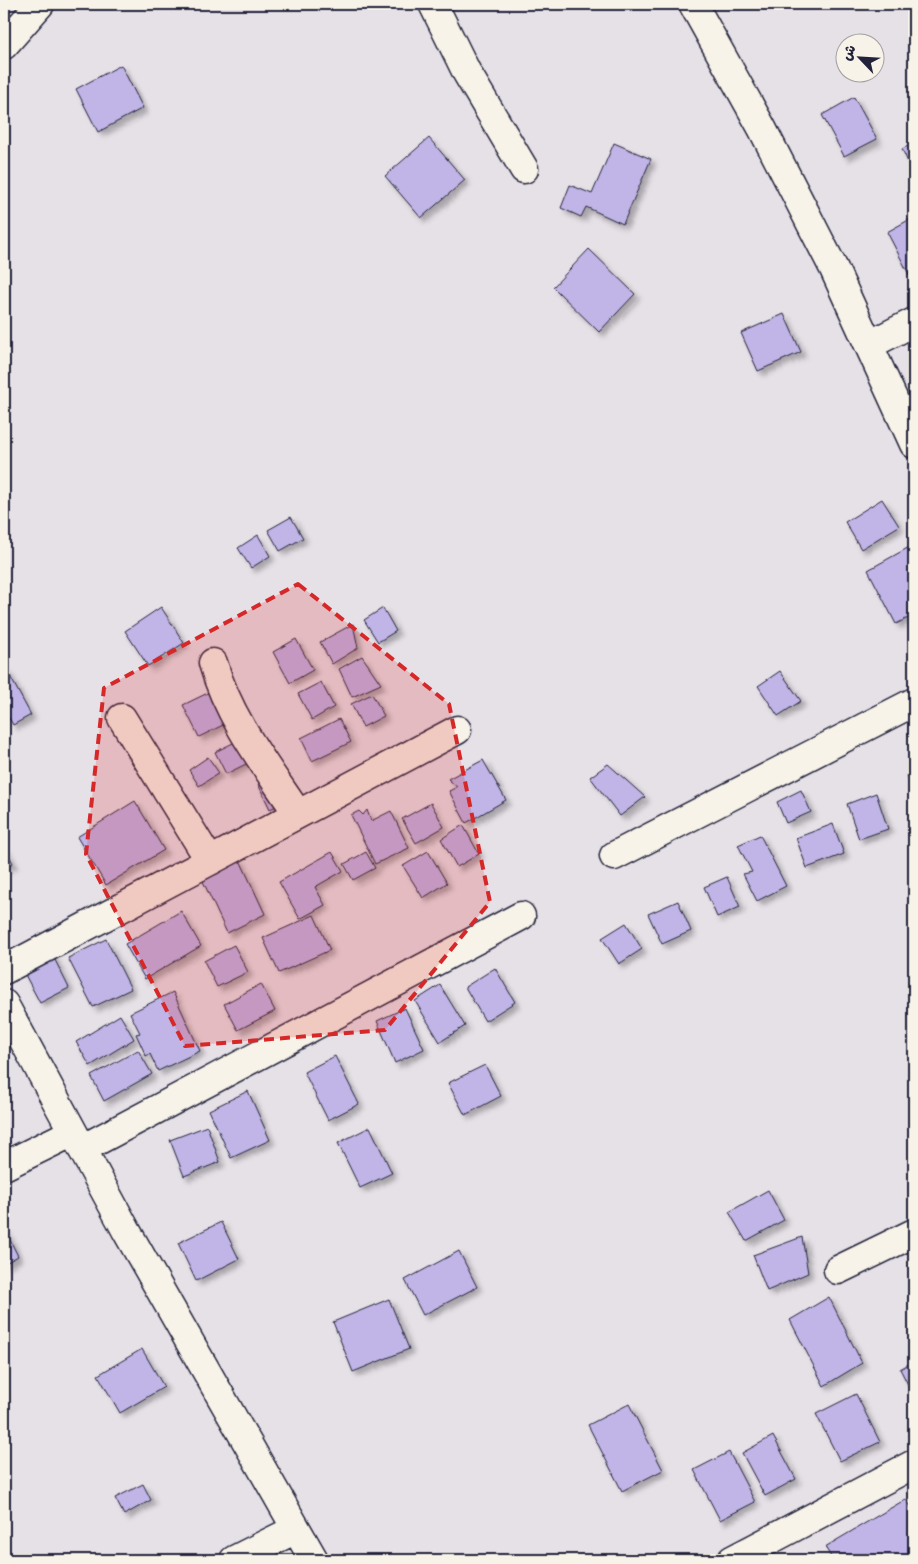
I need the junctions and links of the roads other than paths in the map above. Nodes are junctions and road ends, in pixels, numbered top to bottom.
1 (40, 4) edge
2 (432, 4) edge
3 (693, 4) edge
4 (4, 45) edge
5 (524, 169) dead end
6 (914, 322) edge
7 (869, 345) junction
8 (912, 434) edge
9 (213, 663) dead end
10 (914, 702) edge
11 (122, 718) dead end
12 (457, 730) dead end
13 (298, 814) junction
14 (614, 856) dead end
15 (210, 861) junction
16 (521, 916) dead end
17 (4, 970) edge
18 (4, 1004) edge
19 (77, 1141) junction
20 (4, 1166) edge
21 (914, 1233) edge
22 (838, 1270) dead end
23 (914, 1464) edge
24 (296, 1530) junction
25 (234, 1560) edge
26 (314, 1560) edge
27 (732, 1560) edge

1 - 4 street
2 - 5 street
3 - 7 street
6 - 7 street
7 - 8 street
9 - 13 street
10 - 14 street
11 - 15 street
12 - 13 street
13 - 15 street
15 - 17 street
16 - 19 street
18 - 19 street
19 - 20 street
19 - 24 street
21 - 22 street
23 - 27 street
24 - 25 street
24 - 26 street

